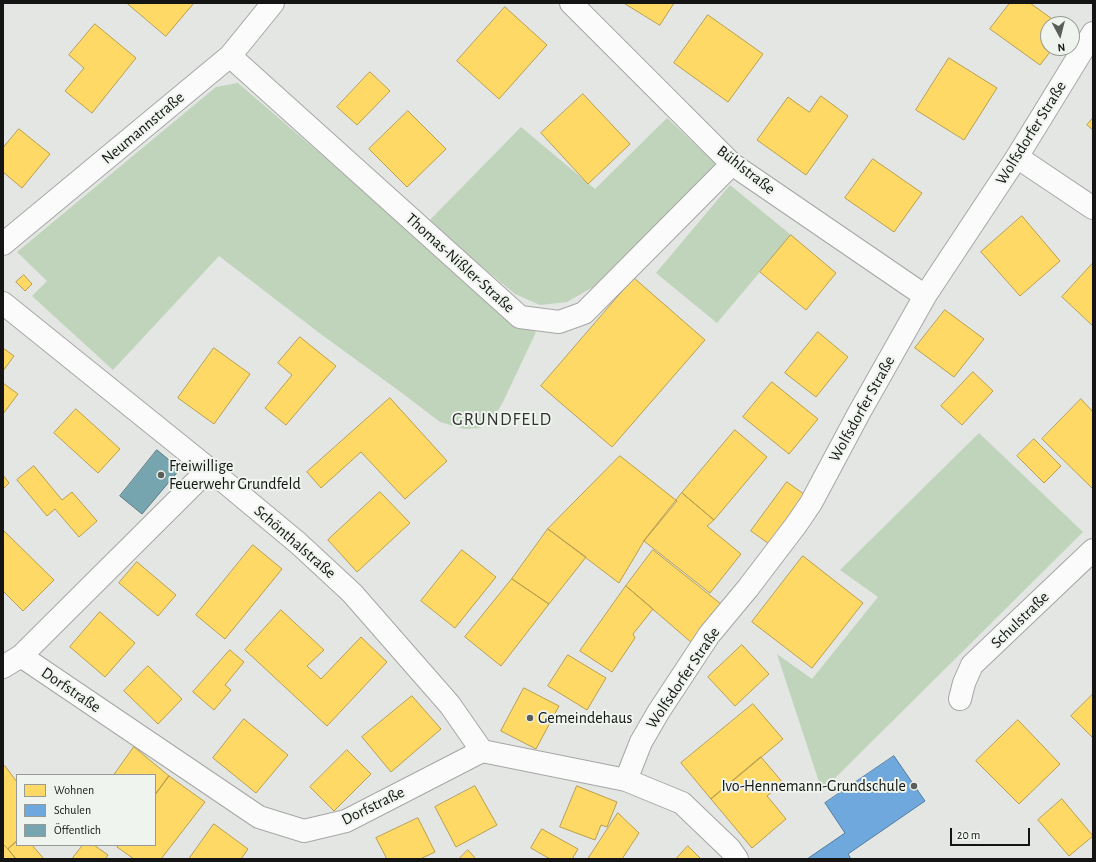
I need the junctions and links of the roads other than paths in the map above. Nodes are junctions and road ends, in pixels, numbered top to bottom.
1 (273, 3) edge
2 (571, 3) edge
3 (1093, 33) edge
4 (230, 56) junction
5 (1017, 158) junction
6 (732, 164) junction
7 (1093, 208) edge
8 (3, 244) edge
9 (925, 296) junction
10 (3, 303) edge
11 (209, 469) junction
12 (1093, 550) edge
13 (21, 656) junction
14 (3, 667) edge
15 (960, 699) dead end
16 (482, 750) junction
17 (626, 780) junction
18 (738, 859) edge

1 - 4 street, Neumannstraße
2 - 6 street, Bühlstraße
3 - 5 street, Wolfsdorfer Straße
4 - 6 street, Thomas-Nißler-Straße
4 - 8 street, Neumannstraße
5 - 7 street
5 - 9 street, Wolfsdorfer Straße
6 - 9 street, Bühlstraße
9 - 17 street, Wolfsdorfer Straße
10 - 11 street, Schönthalstraße
11 - 13 street
11 - 16 street, Schönthalstraße
12 - 15 street, Schulstraße
13 - 14 street
13 - 16 street, Dorfstraße
16 - 17 street
17 - 18 street

